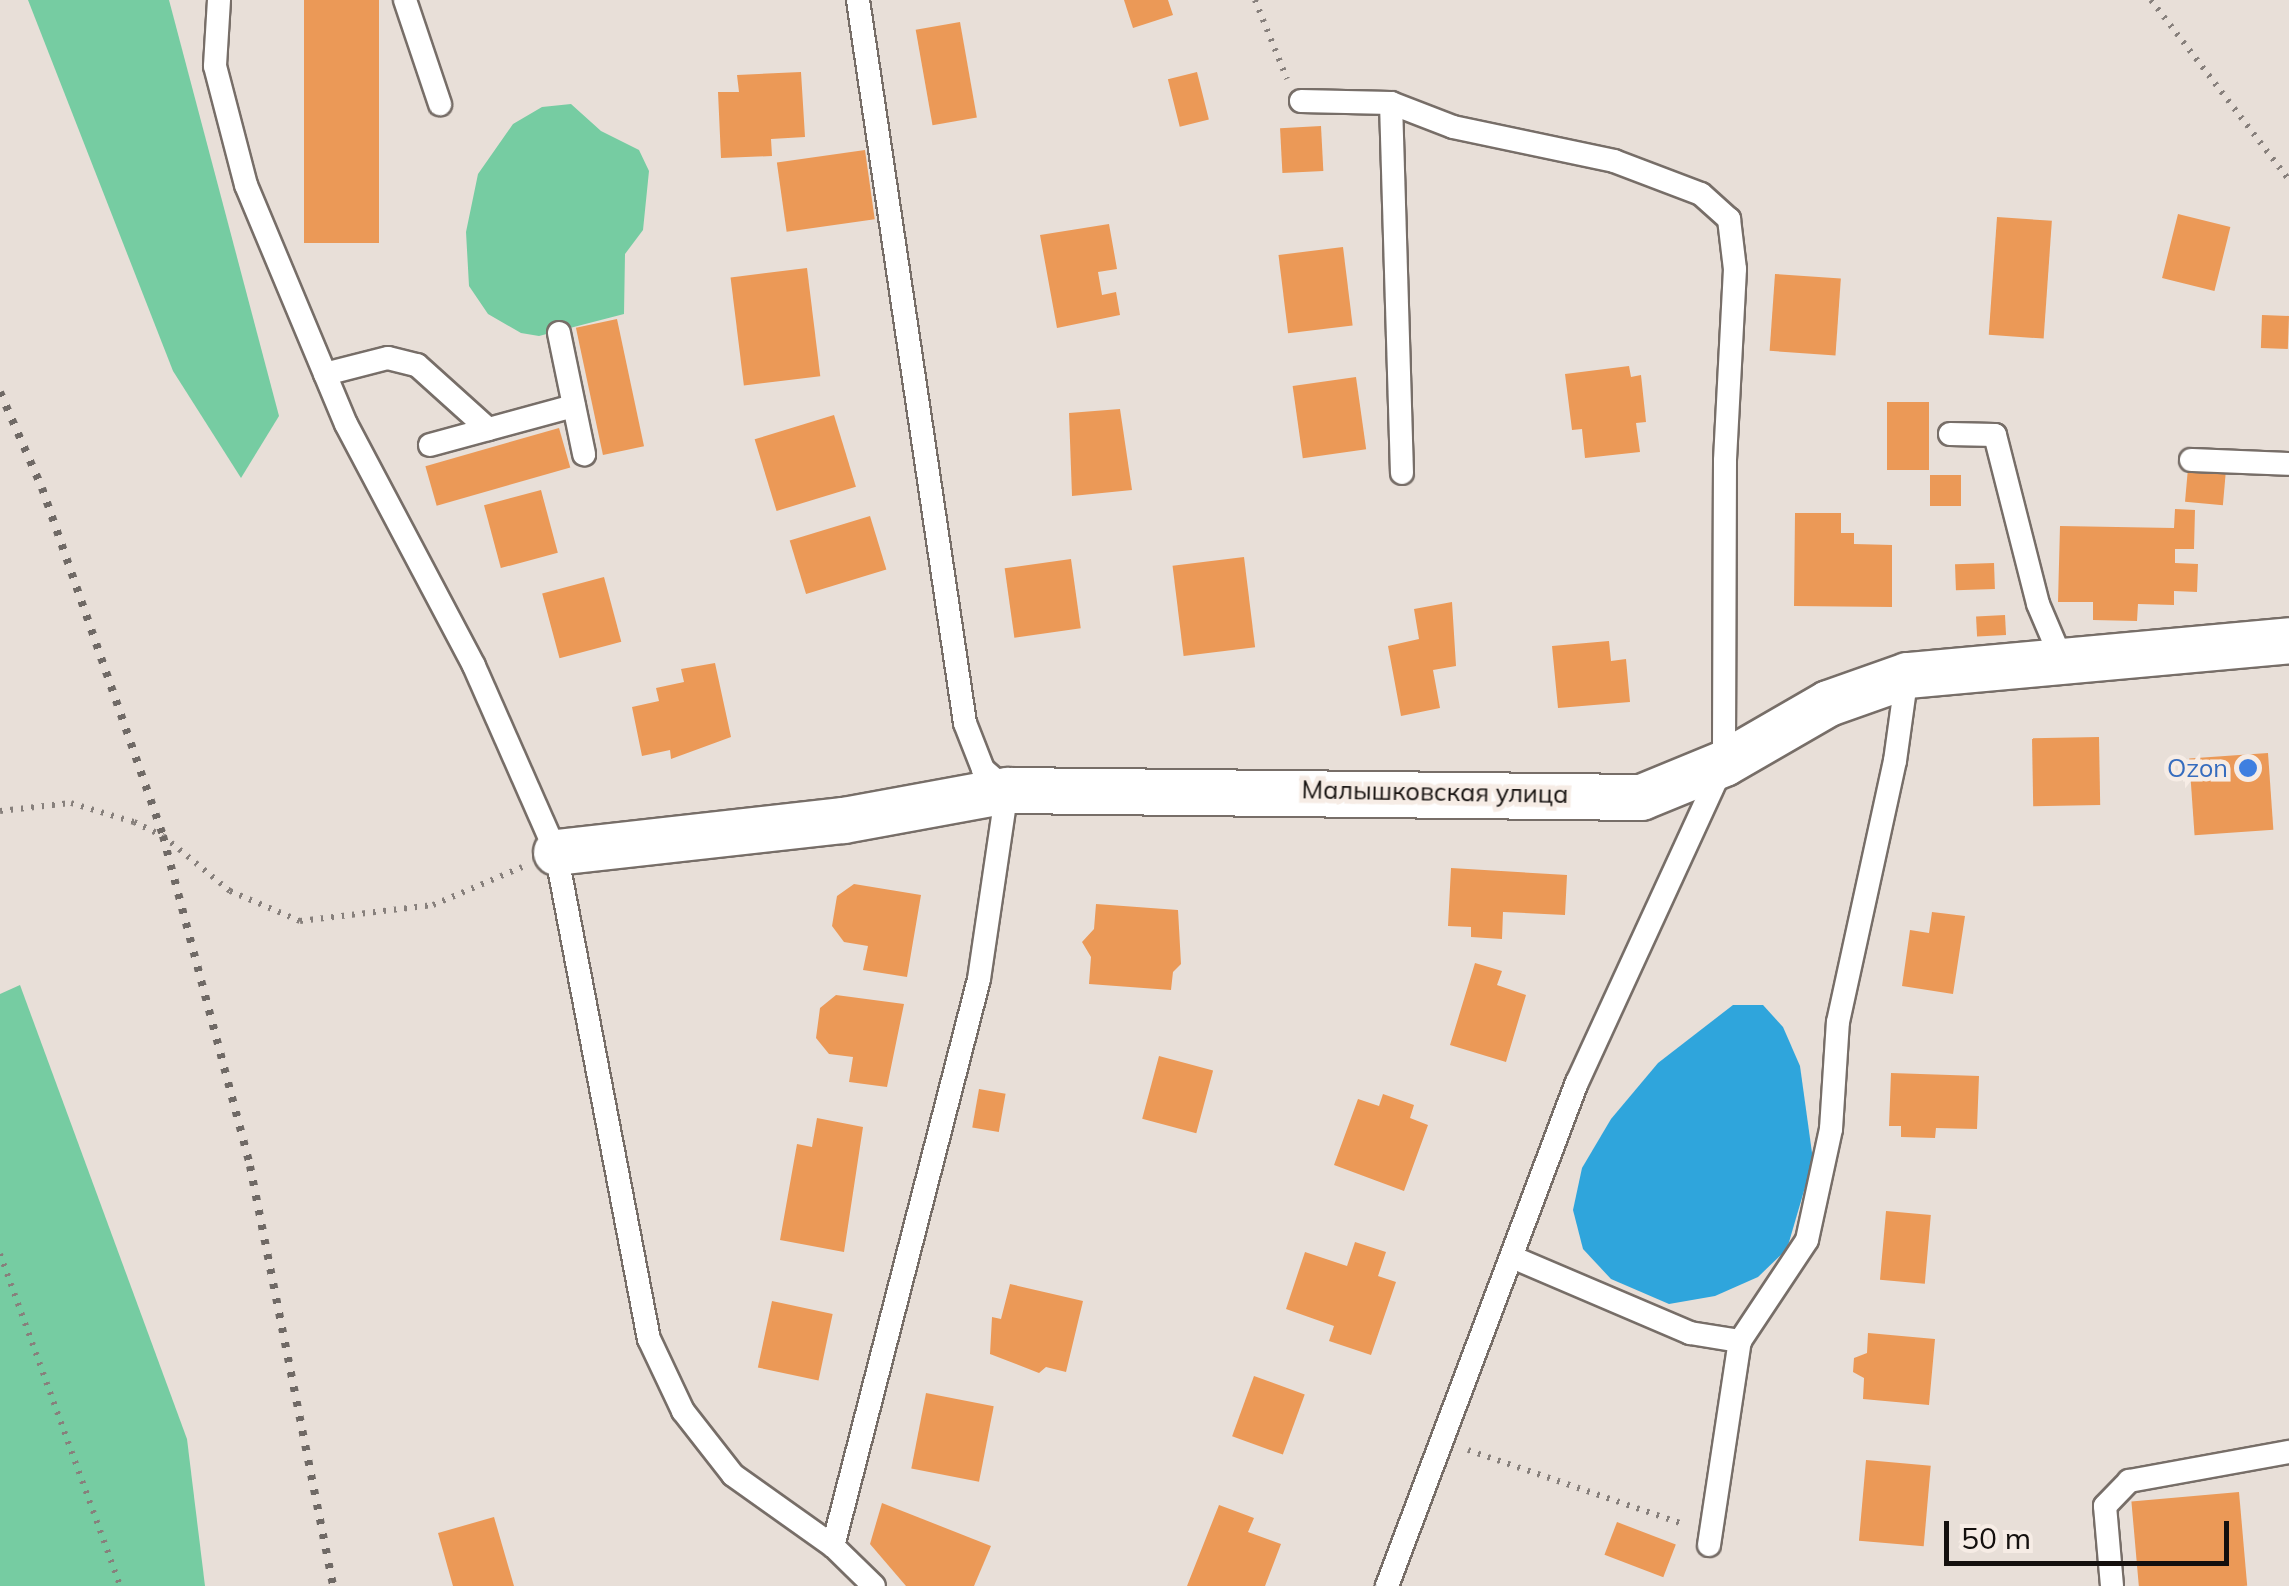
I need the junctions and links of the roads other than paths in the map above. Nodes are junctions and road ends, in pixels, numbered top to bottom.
1 (219, 0) edge
2 (405, 0) edge
3 (858, 0) edge
4 (1301, 101) road end
5 (1391, 102) junction
6 (440, 104) dead end
7 (558, 333) dead end
8 (325, 374) junction
9 (574, 406) junction
10 (488, 429) junction
11 (1950, 434) dead end
12 (430, 445) dead end
13 (584, 454) dead end
14 (2191, 460) dead end
15 (2289, 464) edge
16 (1402, 473) dead end
17 (2289, 640) edge
18 (2061, 658) junction
19 (1907, 675) junction
20 (1724, 764) junction
21 (1007, 790) junction
22 (556, 852) junction
23 (1512, 1257) junction
24 (1740, 1342) junction
25 (2289, 1452) edge
26 (1710, 1539) road end
27 (833, 1546) junction
28 (874, 1586) edge
29 (1387, 1586) edge
30 (2112, 1586) edge

1 - 8 lane
2 - 6 lane
3 - 21 lane
4 - 5 lane
5 - 16 lane
5 - 20 lane
7 - 9 lane
8 - 10 lane
8 - 22 lane
9 - 10 lane
9 - 13 lane
10 - 12 lane
11 - 18 lane
14 - 15 lane
17 - 18 street, Малышковская улица
18 - 19 street, Малышковская улица
19 - 20 street, Малышковская улица
19 - 24 lane
20 - 21 street, Малышковская улица
20 - 23 lane
21 - 22 street, Малышковская улица
21 - 27 lane
22 - 27 lane
23 - 24 lane
23 - 29 lane
24 - 26 lane
25 - 30 lane
27 - 28 lane

